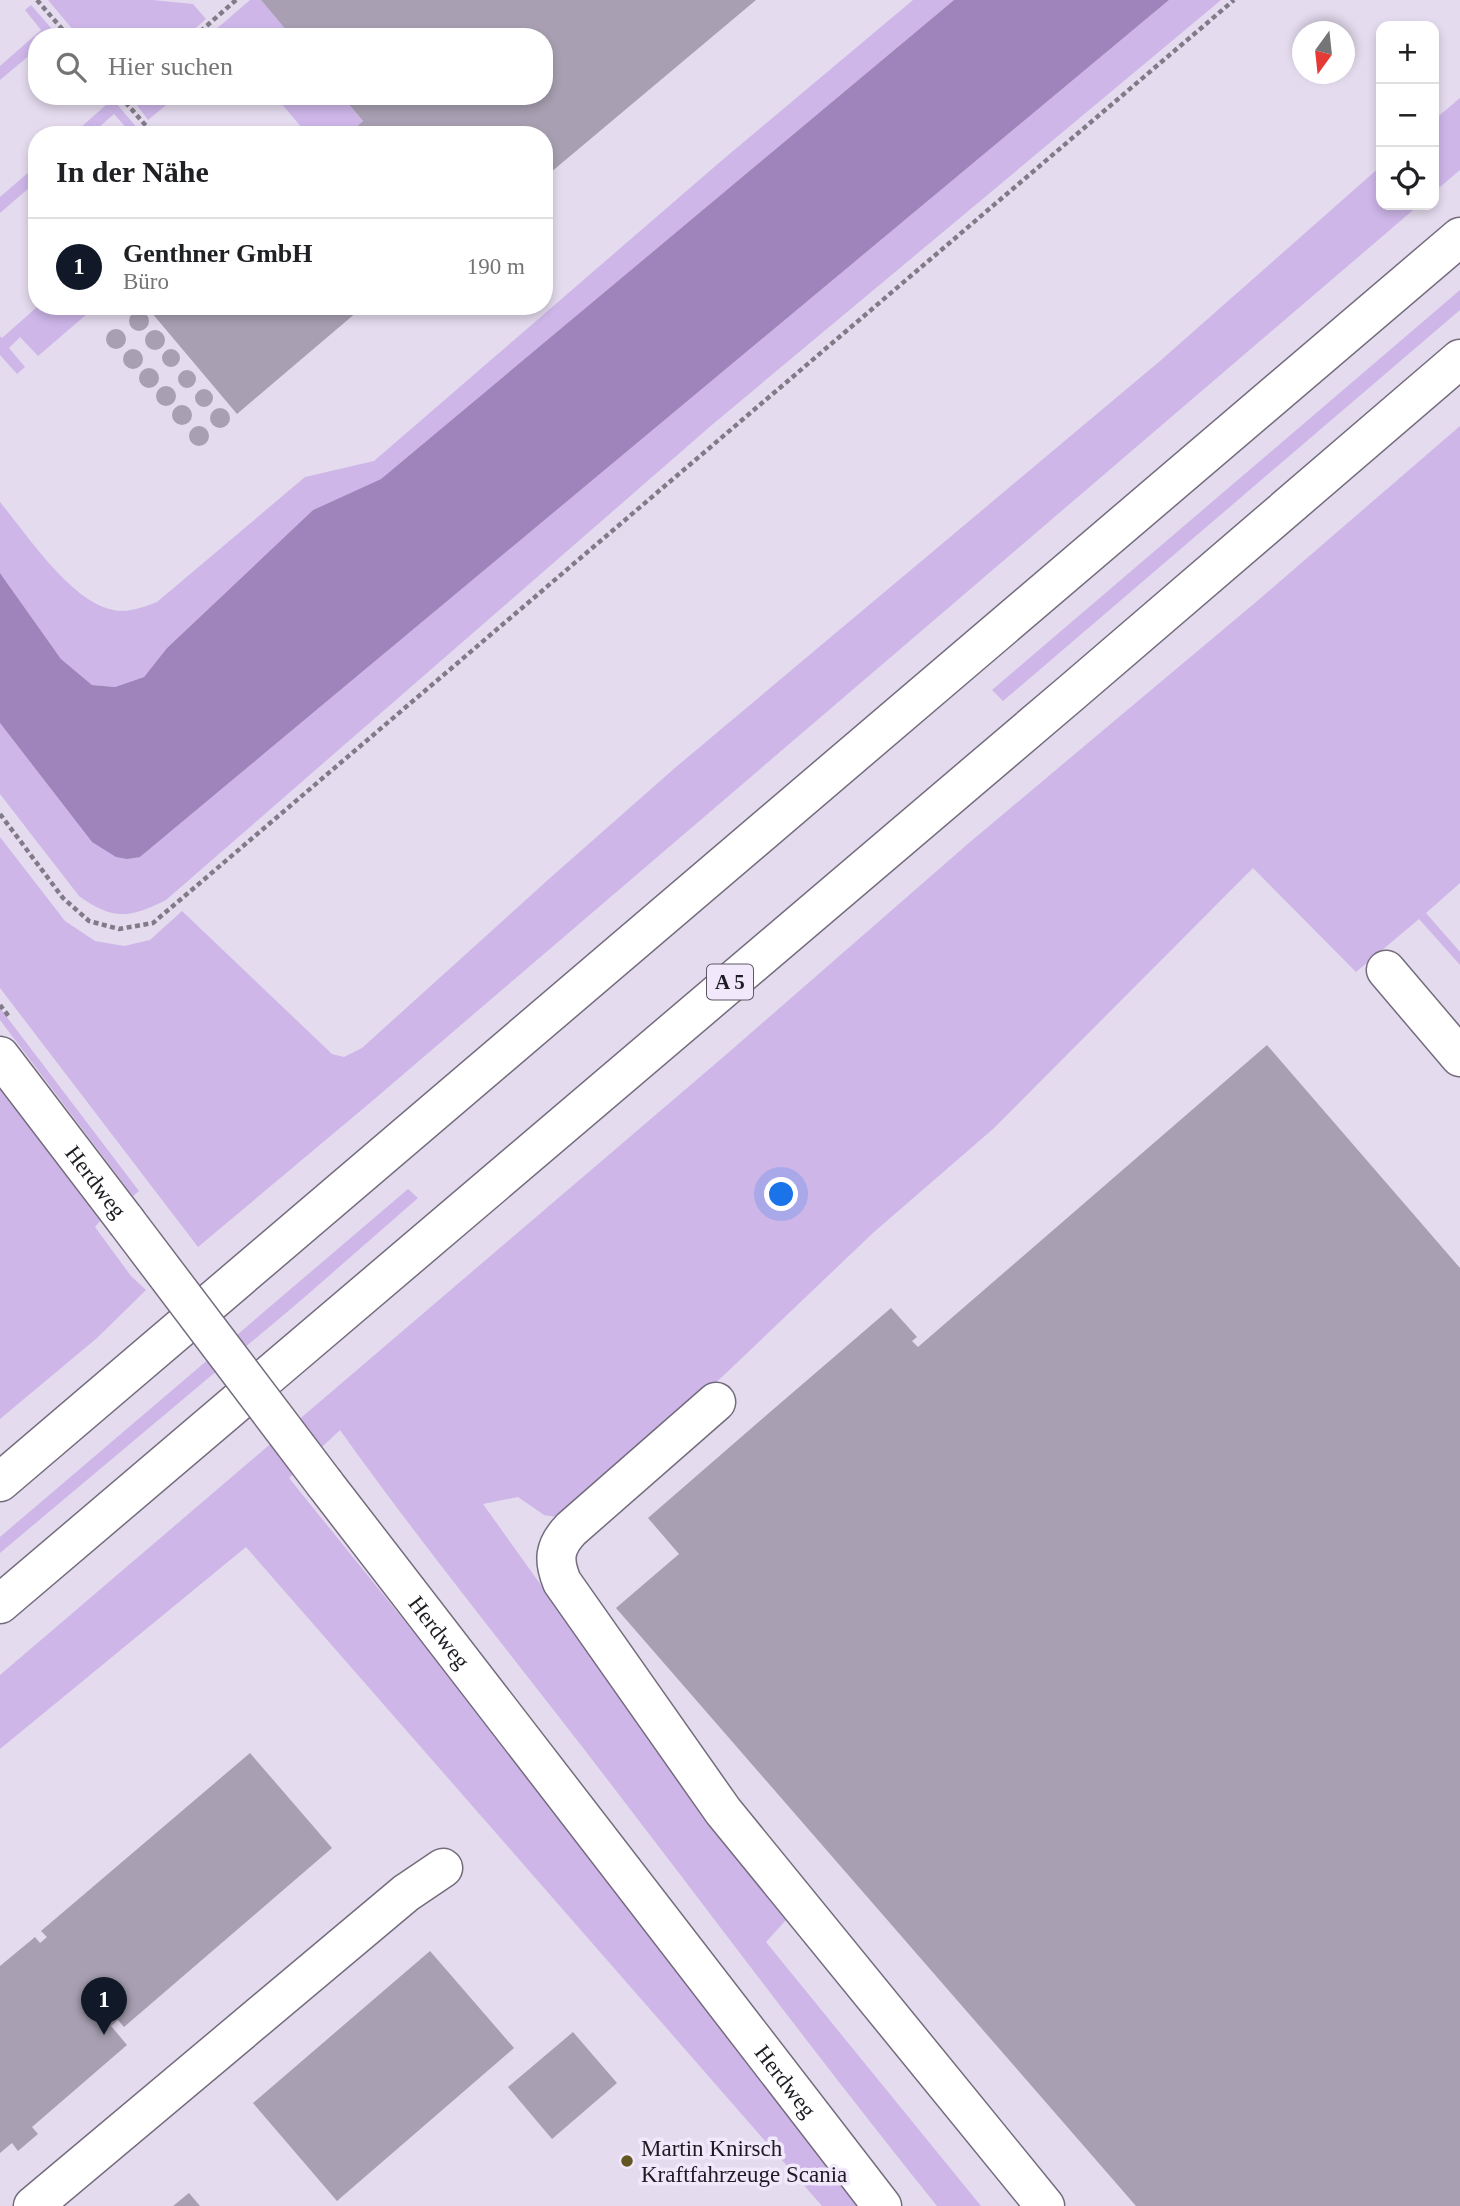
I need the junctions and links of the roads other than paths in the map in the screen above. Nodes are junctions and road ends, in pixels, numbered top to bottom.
1 (1460, 237) edge
2 (1460, 359) edge
3 (1386, 970) dead end
4 (0, 1056) edge
5 (1460, 1057) edge
6 (716, 1402) dead end
7 (0, 1482) edge
8 (0, 1604) edge
9 (443, 1868) dead end
10 (33, 2206) edge
11 (882, 2206) edge
12 (1045, 2206) edge

1 - 7 main road
2 - 8 main road, A 5
3 - 5 main road
4 - 11 main road, Herdweg, bridge
6 - 12 main road
9 - 10 main road

